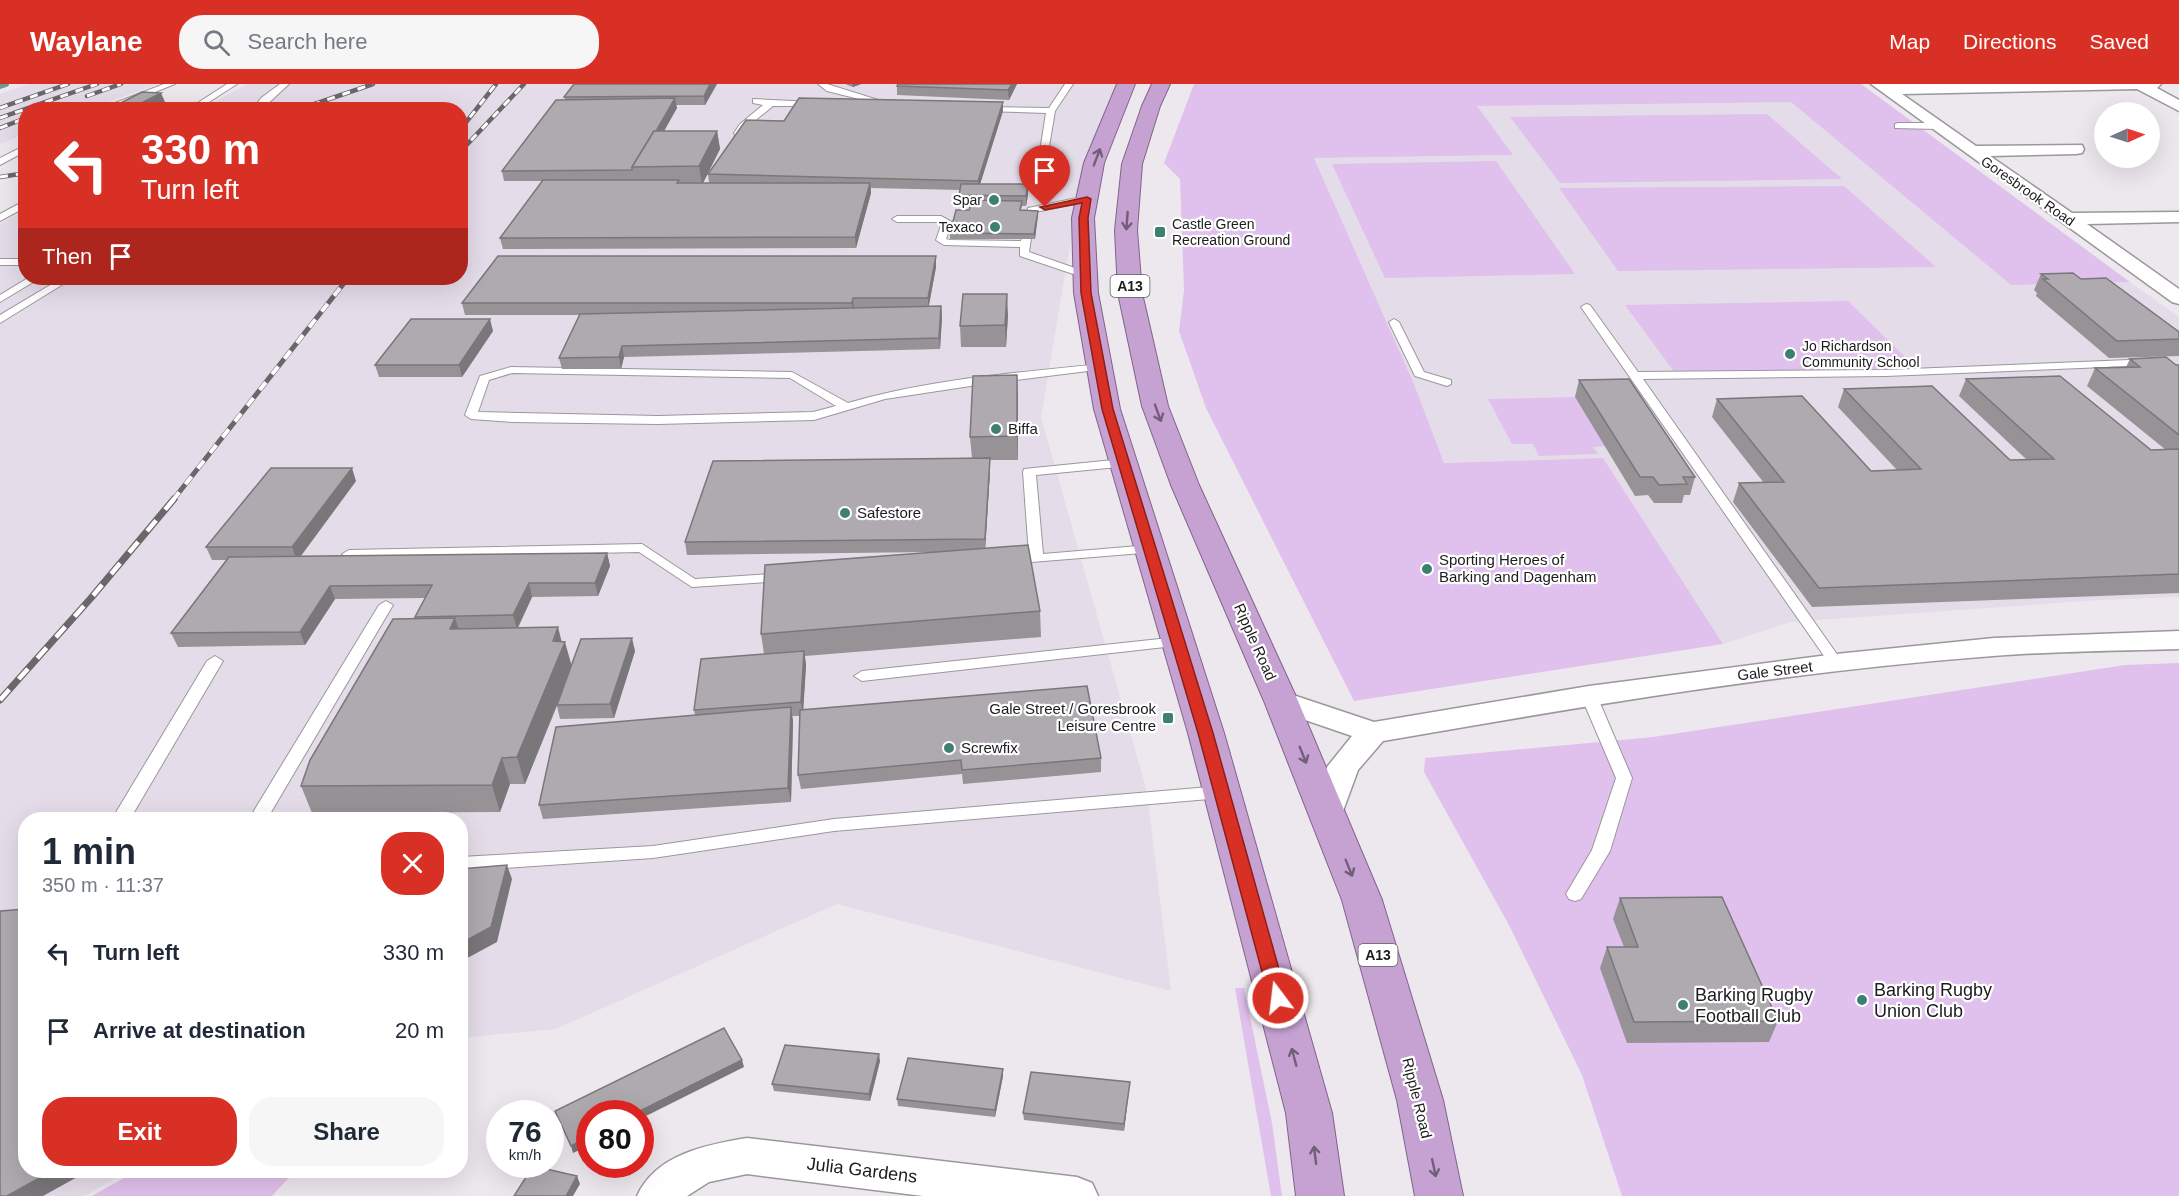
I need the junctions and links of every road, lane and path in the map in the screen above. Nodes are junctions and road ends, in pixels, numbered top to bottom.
1 (171, 84) edge
2 (233, 84) edge
3 (285, 84) edge
4 (822, 84) edge
5 (1069, 84) edge
6 (1126, 84) edge
7 (1161, 84) edge
8 (2140, 84) edge
9 (2154, 84) edge
10 (1882, 87) edge
11 (756, 101) dead end
12 (123, 102) edge
13 (203, 102) dead end
14 (263, 102) edge
15 (771, 103) junction
16 (822, 104) edge
17 (843, 104) edge
18 (888, 105) junction
19 (900, 105) edge
20 (2179, 106) edge
21 (970, 108) edge
22 (1052, 111) junction
23 (1898, 126) dead end
24 (1936, 126) junction
25 (733, 140) edge
26 (2076, 149) dead end
27 (1972, 151) junction
28 (18, 152) edge
29 (0, 162) edge
30 (1037, 188) dead end
31 (1087, 199) junction
32 (18, 208) edge
33 (2179, 217) edge
34 (0, 218) edge
35 (897, 219) dead end
36 (2068, 219) junction
37 (1025, 244) junction
38 (0, 262) edge
39 (18, 262) edge
40 (1085, 275) junction
41 (23, 285) edge
42 (57, 285) edge
43 (2179, 298) edge
44 (0, 299) edge
45 (1586, 307) dead end
46 (0, 320) edge
47 (1394, 322) dead end
48 (2129, 363) edge
49 (1100, 367) junction
50 (1634, 376) junction
51 (1447, 382) dead end
52 (847, 407) junction
53 (1123, 463) junction
54 (1150, 549) junction
55 (349, 554) edge
56 (1036, 559) junction
57 (995, 562) edge
58 (803, 576) edge
59 (386, 605) dead end
60 (2179, 640) edge
61 (1178, 642) junction
62 (215, 661) dead end
63 (1836, 663) junction
64 (862, 676) dead end
65 (1589, 696) junction
66 (1281, 701) junction
67 (1373, 732) junction
68 (1221, 792) junction
69 (125, 812) edge
70 (262, 812) edge
71 (1328, 814) junction
72 (468, 864) edge
73 (1575, 894) dead end
74 (658, 1196) edge
75 (1077, 1196) edge
76 (1320, 1196) edge
77 (1439, 1196) edge

1 - 12 lane
2 - 13 lane
3 - 14 lane
4 - 18 lane
5 - 22 lane
31 -> 6 highway
7 -> 66 highway, Ripple Road / A13
8 - 9 street
8 - 10 street
8 - 20 street
10 - 24 street, Goresbrook Road
11 - 15 lane
15 - 16 lane
15 - 25 lane
17 - 18 lane
18 - 19 lane
21 - 22 lane
22 - 30 lane
23 - 24 lane
24 - 27 street, Goresbrook Road
26 - 27 street
27 - 36 street, Goresbrook Road
28 - 29 lane
31 - 37 lane
31 - 40 highway
32 - 34 lane
33 - 36 street
35 - 37 lane
36 - 43 street, Goresbrook Road
37 - 40 lane
38 - 39 lane
40 - 49 highway
41 - 44 lane
42 - 46 lane
45 - 50 lane
47 - 51 lane
48 - 50 lane
49 - 52 lane
49 - 53 highway
50 - 63 lane
52 - 52 lane
53 - 54 highway
53 - 56 lane
54 - 56 lane
54 - 61 highway
55 - 58 lane
56 - 57 lane
59 - 70 lane
60 - 63 street, Gale Street
61 - 64 lane
61 - 68 highway
62 - 69 lane
63 - 65 street, Gale Street
65 - 67 street, Gale Street
65 - 73 lane
66 - 67 street, Gale Street
66 -> 71 highway, Ripple Road / A13
67 - 71 street
68 - 72 lane
76 -> 68 highway
71 -> 77 highway, Ripple Road / A13
74 - 75 street, Julia Gardens

